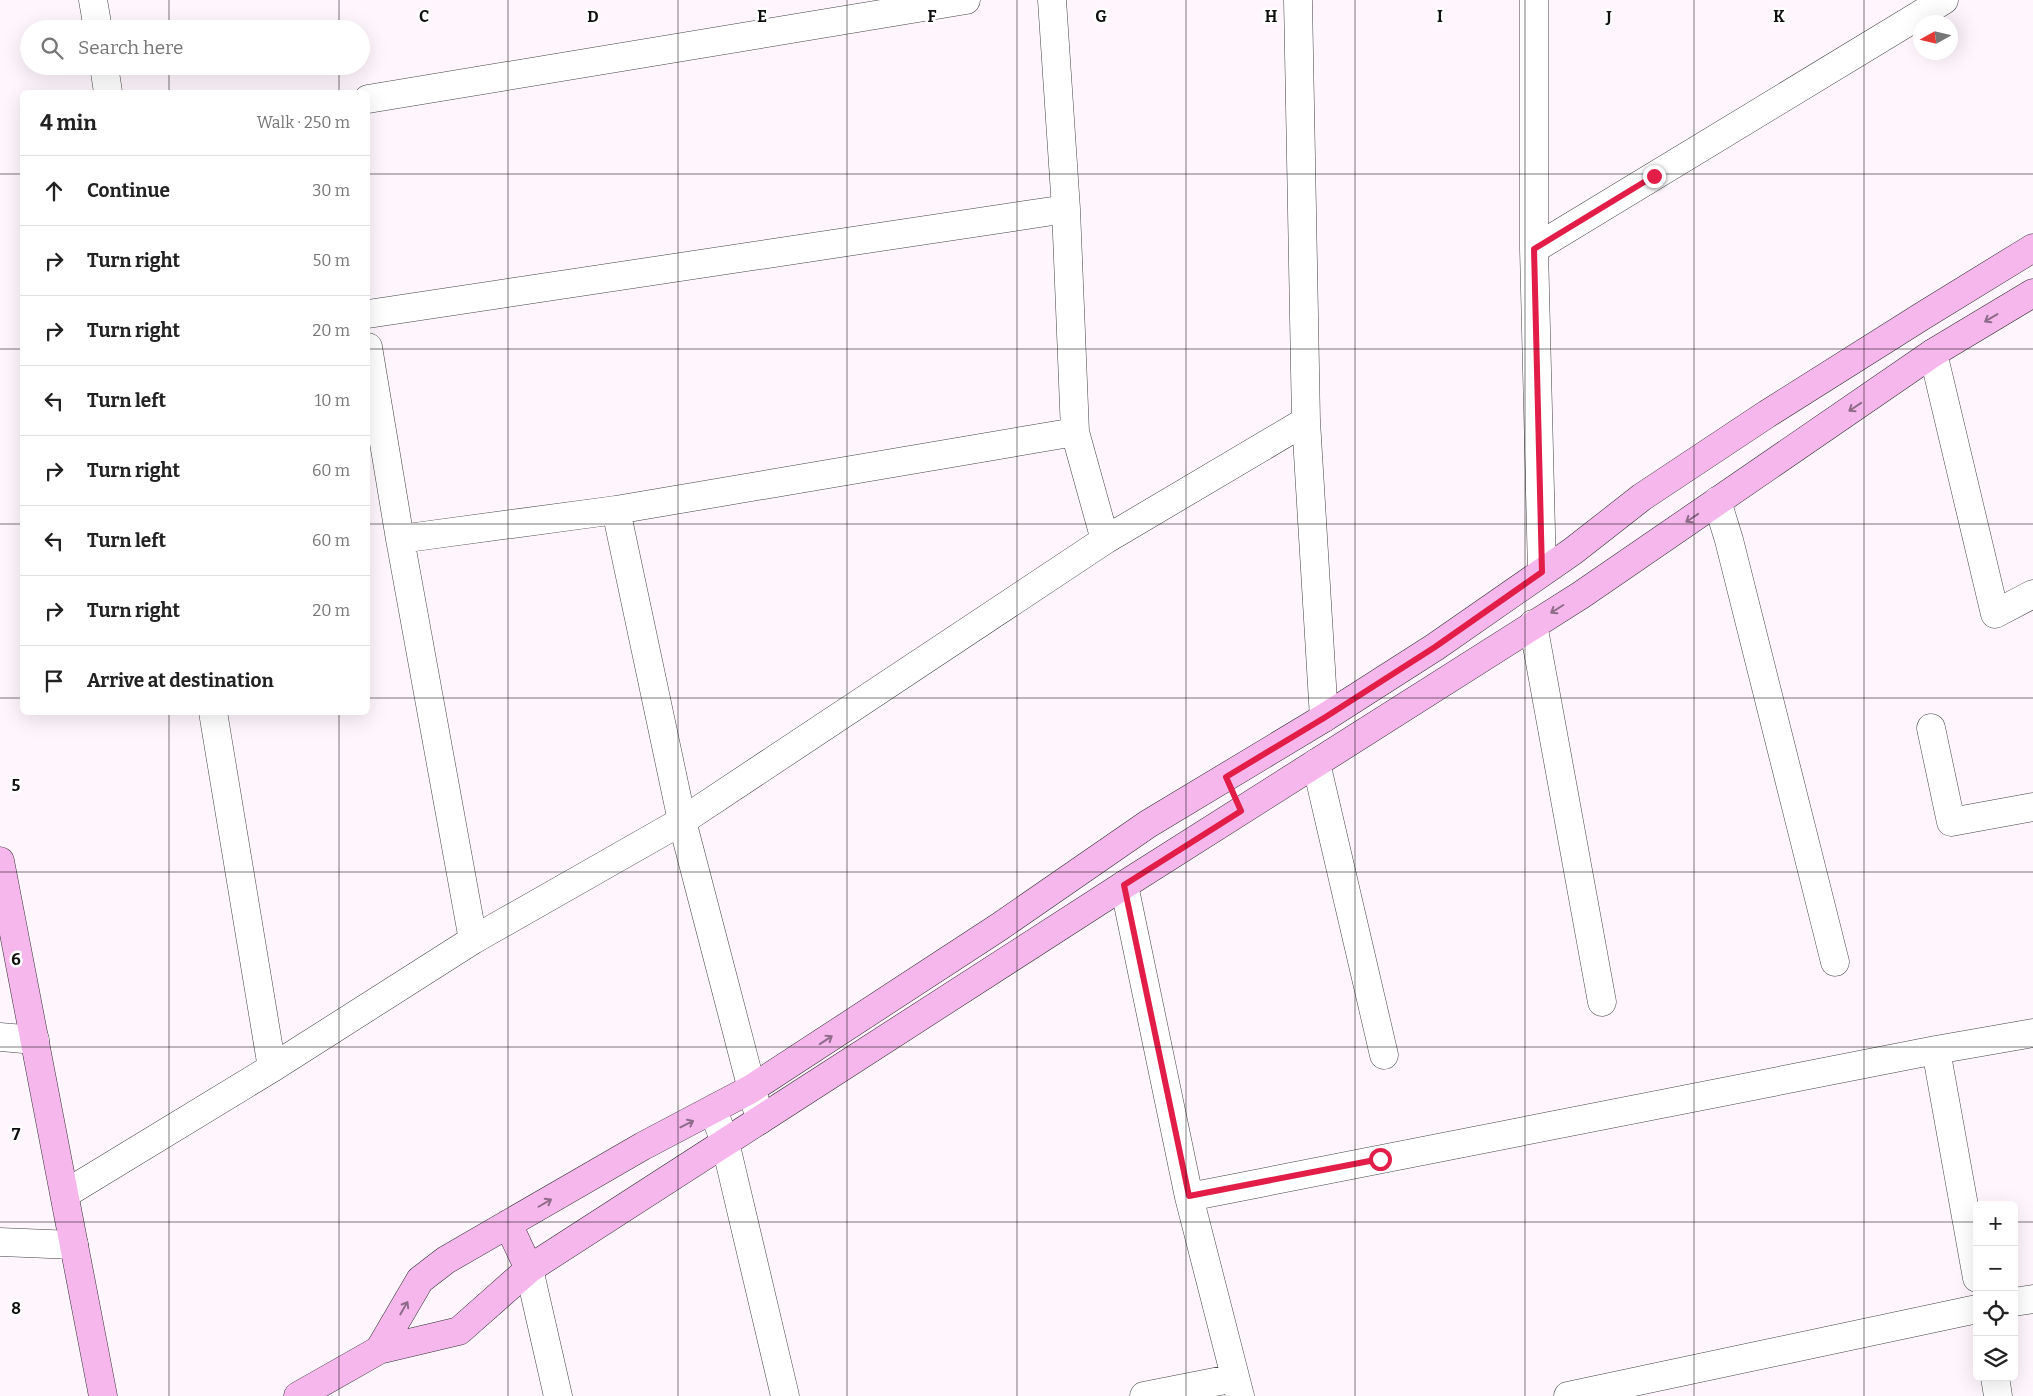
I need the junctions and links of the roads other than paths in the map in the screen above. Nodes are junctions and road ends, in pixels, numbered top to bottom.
1 (93, 0) edge
2 (966, 0) edge
3 (1052, 0) edge
4 (1298, 0) edge
5 (1534, 0) edge
6 (1944, 0) edge
7 (96, 20) edge
8 (105, 75) edge
9 (108, 90) edge
10 (370, 99) edge
11 (1066, 210) junction
12 (2033, 248) edge
13 (1534, 249) junction
14 (2033, 293) edge
15 (370, 314) edge
16 (1934, 353) junction
17 (370, 359) edge
18 (1306, 421) junction
19 (1075, 432) junction
20 (1717, 501) junction
21 (616, 510) junction
22 (400, 539) junction
23 (1105, 540) junction
24 (1542, 572) junction
25 (2033, 594) edge
26 (1533, 624) junction
27 (213, 715) edge
28 (1324, 718) junction
29 (1931, 728) dead end
30 (1316, 763) junction
31 (1226, 777) junction
32 (2033, 806) edge
33 (1241, 811) junction
34 (682, 821) junction
35 (0, 861) edge
36 (1124, 885) junction
37 (473, 940) junction
38 (1835, 962) dead end
39 (1602, 1002) dead end
40 (2033, 1033) edge
41 (0, 1038) edge
42 (34, 1040) junction
43 (1936, 1050) junction
44 (1384, 1055) dead end
45 (272, 1068) junction
46 (751, 1089) junction
47 (714, 1110) junction
48 (760, 1120) junction
49 (725, 1142) junction
50 (65, 1194) junction
51 (1189, 1196) junction
52 (508, 1224) junction
53 (0, 1242) edge
54 (74, 1245) junction
55 (1973, 1256) edge
56 (529, 1269) junction
57 (2033, 1299) edge
58 (2018, 1301) edge
59 (1973, 1310) edge
60 (379, 1350) junction
61 (1996, 1381) edge
62 (1237, 1387) edge
63 (103, 1396) edge
64 (298, 1396) edge
65 (558, 1396) edge
66 (785, 1396) edge
67 (1144, 1396) edge
68 (1568, 1396) edge
69 (1998, 1396) edge

1 - 7 street
2 - 10 street
3 - 11 street
4 - 18 street
5 - 13 street
6 - 13 street
8 - 9 street
11 - 15 street
11 - 19 street
12 - 24 street
13 - 24 street
14 -> 16 street
16 -> 20 street
16 - 25 street
17 - 22 street
18 - 23 street
18 - 28 street
19 - 21 street
19 - 23 street
20 -> 26 street
20 - 38 street
21 - 22 street
21 - 34 street
22 - 37 street
23 - 34 street
24 - 28 street
26 - 30 street
26 - 39 street
27 - 45 street
28 - 31 street
29 - 32 street
30 - 33 street
30 - 44 street
31 - 33 street
46 -> 31 street
33 - 36 street
34 - 37 street
34 - 46 street
35 - 42 street
36 - 48 street
36 - 51 street
37 - 45 street
40 - 43 street
41 - 42 street
42 - 50 street
43 - 51 street
43 - 55 street
45 - 50 street
46 - 47 street
46 - 48 street
47 - 49 street
52 -> 47 street
48 - 49 street
49 - 56 street
49 - 66 street
50 - 54 street
51 - 62 street
52 - 56 street
60 -> 52 street
53 - 54 street
54 - 63 street
56 - 60 street
56 - 65 street
57 - 58 street
59 - 68 street
60 - 64 street
61 - 69 street
62 - 67 street

